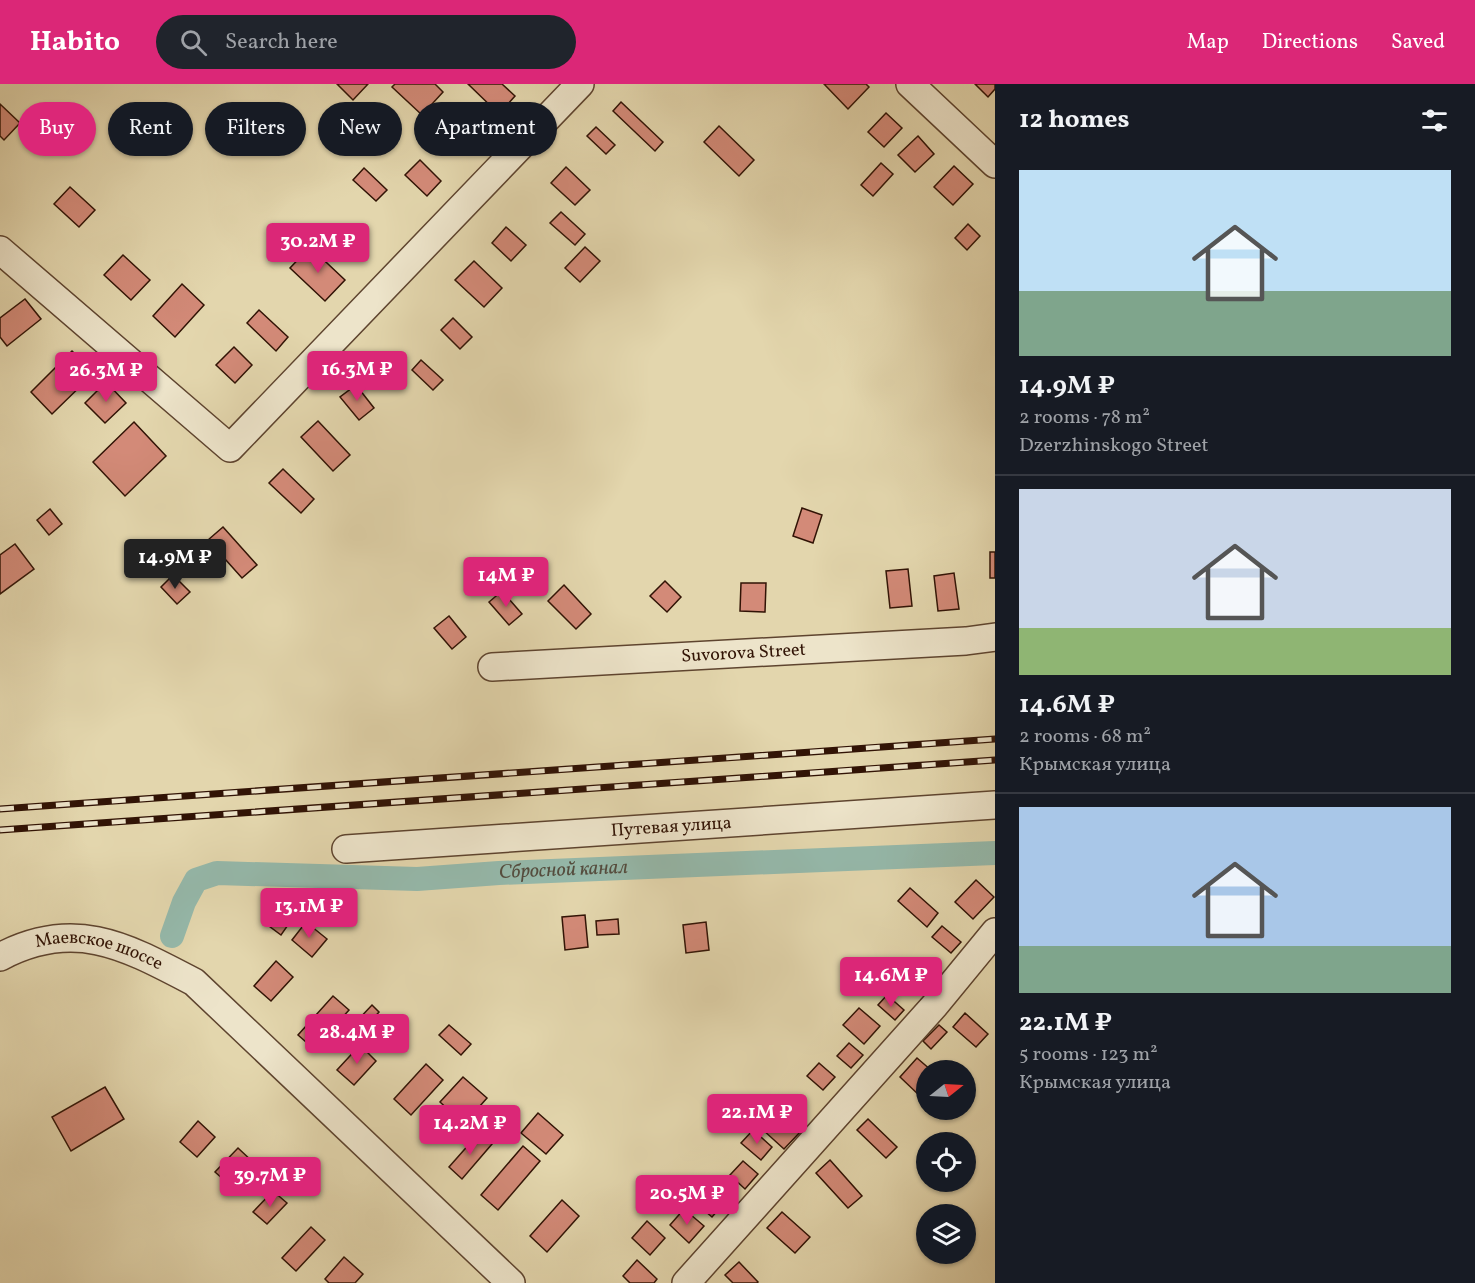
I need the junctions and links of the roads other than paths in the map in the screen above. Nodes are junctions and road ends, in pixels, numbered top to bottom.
1 (580, 84) edge
2 (910, 84) edge
3 (995, 164) edge
4 (0, 250) edge
5 (995, 637) edge
6 (492, 667) dead end
7 (995, 805) edge
8 (346, 849) dead end
9 (995, 932) edge
10 (0, 957) edge
11 (511, 1283) edge
12 (686, 1283) edge

1 - 4 street
2 - 3 street
5 - 6 street, Suvorova Street
7 - 8 street, Путевая улица
9 - 12 street
10 - 11 street, Маевское шоссе

